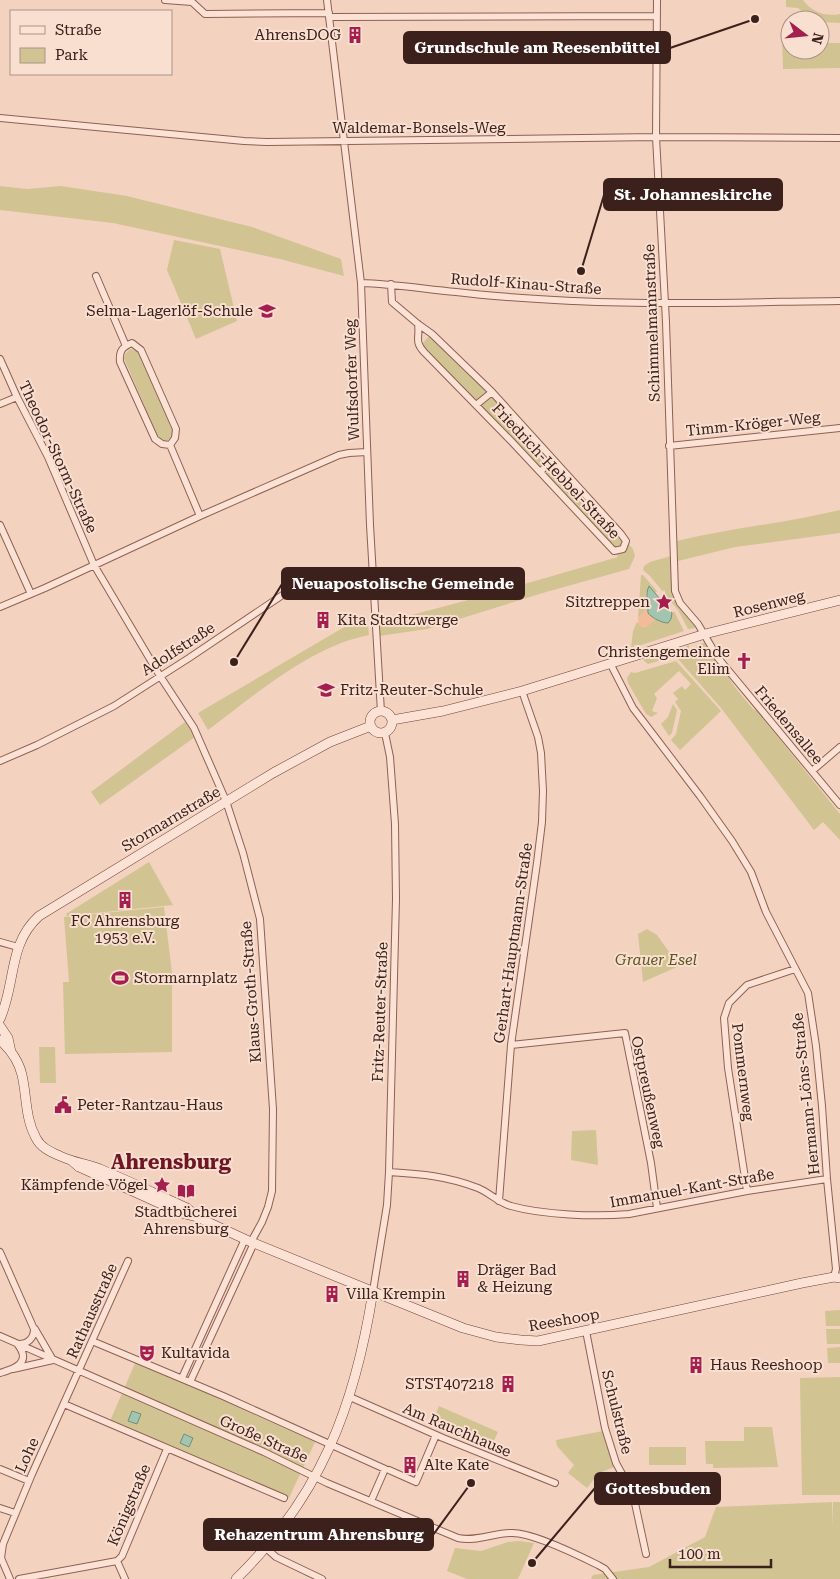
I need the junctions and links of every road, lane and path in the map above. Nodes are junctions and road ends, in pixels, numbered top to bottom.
1 (165, 0) edge
2 (201, 0) edge
3 (327, 0) edge
4 (656, 0) edge
5 (199, 9) junction
6 (329, 15) junction
7 (657, 16) junction
8 (0, 118) edge
9 (656, 138) junction
10 (840, 138) edge
11 (344, 141) junction
12 (96, 276) dead end
13 (362, 283) junction
14 (391, 284) junction
15 (840, 301) edge
16 (664, 304) junction
17 (418, 324) junction
18 (126, 346) junction
19 (0, 359) edge
20 (492, 392) junction
21 (17, 398) junction
22 (0, 404) edge
23 (476, 405) junction
24 (840, 428) edge
25 (170, 445) junction
26 (669, 446) junction
27 (367, 452) junction
28 (554, 459) junction
29 (540, 472) junction
30 (200, 516) junction
31 (0, 525) edge
32 (94, 565) junction
33 (372, 571) junction
34 (31, 594) junction
35 (840, 600) edge
36 (0, 607) edge
37 (705, 634) junction
38 (610, 663) junction
39 (160, 676) junction
40 (522, 691) junction
41 (381, 712) junction
42 (392, 720) junction
43 (371, 726) junction
44 (385, 733) junction
45 (840, 747) edge
46 (0, 761) edge
47 (812, 771) junction
48 (226, 801) junction
49 (840, 805) edge
50 (0, 942) edge
51 (18, 947) junction
52 (795, 968) junction
53 (0, 1019) edge
54 (0, 1026) edge
55 (0, 1040) edge
56 (511, 1045) junction
57 (11, 1052) junction
58 (389, 1172) junction
59 (827, 1179) junction
60 (748, 1191) junction
61 (499, 1201) junction
62 (657, 1208) junction
63 (250, 1241) junction
64 (0, 1252) edge
65 (128, 1261) dead end
66 (837, 1277) edge
67 (373, 1291) junction
68 (33, 1325) junction
69 (586, 1330) junction
70 (0, 1336) edge
71 (92, 1341) junction
72 (15, 1343) junction
73 (54, 1360) junction
74 (13, 1369) junction
75 (77, 1370) junction
76 (0, 1373) edge
77 (185, 1380) junction
78 (350, 1397) junction
79 (64, 1404) junction
80 (436, 1436) junction
81 (331, 1444) junction
82 (167, 1449) junction
83 (0, 1469) edge
84 (389, 1470) dead end
85 (316, 1476) junction
86 (29, 1481) junction
87 (555, 1483) dead end
88 (284, 1498) dead end
89 (371, 1502) junction
90 (0, 1508) edge
91 (15, 1513) junction
92 (266, 1548) junction
93 (646, 1554) dead end
94 (119, 1558) junction
95 (10, 1579) edge
96 (19, 1579) edge
97 (125, 1579) edge
98 (236, 1579) edge
99 (322, 1579) edge
100 (613, 1579) edge

1 - 5 street
2 - 5 street
3 - 6 street, Wulfsdorfer Weg
4 - 7 street, Schimmelmannstraße
5 - 6 street
6 - 7 street
6 - 11 street, Wulfsdorfer Weg
7 - 9 street, Schimmelmannstraße
8 - 11 street, Waldemar-Bonsels-Weg
9 - 10 street, Waldemar-Bonsels-Weg
9 - 11 street, Waldemar-Bonsels-Weg
9 - 16 street, Schimmelmannstraße
11 - 13 street, Wulfsdorfer Weg
12 - 18 street
13 - 14 street, Rudolf-Kinau-Straße
13 - 27 street, Wulfsdorfer Weg
14 - 16 street, Rudolf-Kinau-Straße
14 - 17 street, Friedrich-Hebbel-Straße
15 - 16 street, Rudolf-Kinau-Straße
16 - 26 street, Schimmelmannstraße
17 - 20 street, Friedrich-Hebbel-Straße
17 - 23 street, Friedrich-Hebbel-Straße
18 - 25 street
18 - 25 street
19 - 21 street, Theodor-Storm-Straße
20 - 23 street
20 - 28 street, Friedrich-Hebbel-Straße
21 - 22 street
21 - 32 street, Theodor-Storm-Straße
23 - 29 street, Friedrich-Hebbel-Straße
24 - 26 street, Timm-Kröger-Weg
25 - 30 street
26 - 37 street, Schimmelmannstraße
27 - 30 street, Wulfsdorfer Weg
27 - 33 street
28 - 29 street
28 - 29 street, Friedrich-Hebbel-Straße
30 - 32 street, Wulfsdorfer Weg
31 - 34 street
32 - 34 street, Wulfsdorfer Weg
32 - 39 street, Klaus-Groth-Straße
33 - 39 street, Adolfstraße
33 - 41 street
34 - 36 street, Wulfsdorfer Weg
35 - 37 street, Rosenweg
37 - 38 street
37 - 47 street, Friedensallee
38 - 40 street
38 - 52 street, Hermann-Löns-Straße
39 - 46 street, Adolfstraße
39 - 48 street, Klaus-Groth-Straße
40 - 42 street
40 - 56 street, Gerhart-Hauptmann-Straße
41 - 42 street
41 - 43 street
42 - 44 street
43 - 44 street
43 - 48 street, Stormarnstraße
44 - 58 street, Fritz-Reuter-Straße
45 - 47 street
47 - 49 street, Friedensallee
48 - 51 street, Stormarnstraße
48 - 63 street, Klaus-Groth-Straße
50 - 51 street
51 - 53 street, Stormarnstraße
52 - 59 street, Hermann-Löns-Straße
52 - 60 street, Pommernweg
54 - 57 street
55 - 57 street
56 - 61 street, Gerhart-Hauptmann-Straße
56 - 62 street, Ostpreußenweg
57 - 63 street, Reeshoop
58 - 61 street, Immanuel-Kant-Straße
58 - 67 street, Fritz-Reuter-Straße
59 - 60 street, Immanuel-Kant-Straße
59 - 66 street, Hermann-Löns-Straße
60 - 62 street, Immanuel-Kant-Straße
61 - 62 street, Immanuel-Kant-Straße
63 - 67 street, Reeshoop
63 - 77 street, Klaus-Groth-Straße
63 - 77 street, Klaus-Groth-Straße
64 - 68 street
65 - 71 street, Rathausstraße
66 - 69 street, Reeshoop
67 - 69 street, Reeshoop
67 - 78 street
68 - 72 street
68 - 73 street
69 - 93 street, Schulstraße
70 - 72 street, Große Straße
71 - 75 street, Rathausstraße
71 - 77 street, Große Straße
72 - 73 street, Große Straße
72 - 74 street
73 - 74 street
73 - 75 street, Große Straße
74 - 76 street
75 - 79 street, Lohe
75 - 85 street, Große Straße
77 - 81 street, Große Straße
78 - 80 street, Am Rauchhause
78 - 81 street
79 - 82 street
79 - 86 street, Lohe
80 - 84 street
80 - 87 street, Am Rauchhause
81 - 85 street
81 - 89 street, Große Straße
82 - 88 street
82 - 94 street, Königstraße
83 - 86 street
85 - 89 street, Große Straße
85 - 92 street
86 - 91 street, Lohe
89 - 100 street, Große Straße
90 - 91 street
91 - 95 street, Lohe
92 - 98 street
92 - 99 street
94 - 96 street, Königstraße
94 - 97 street

